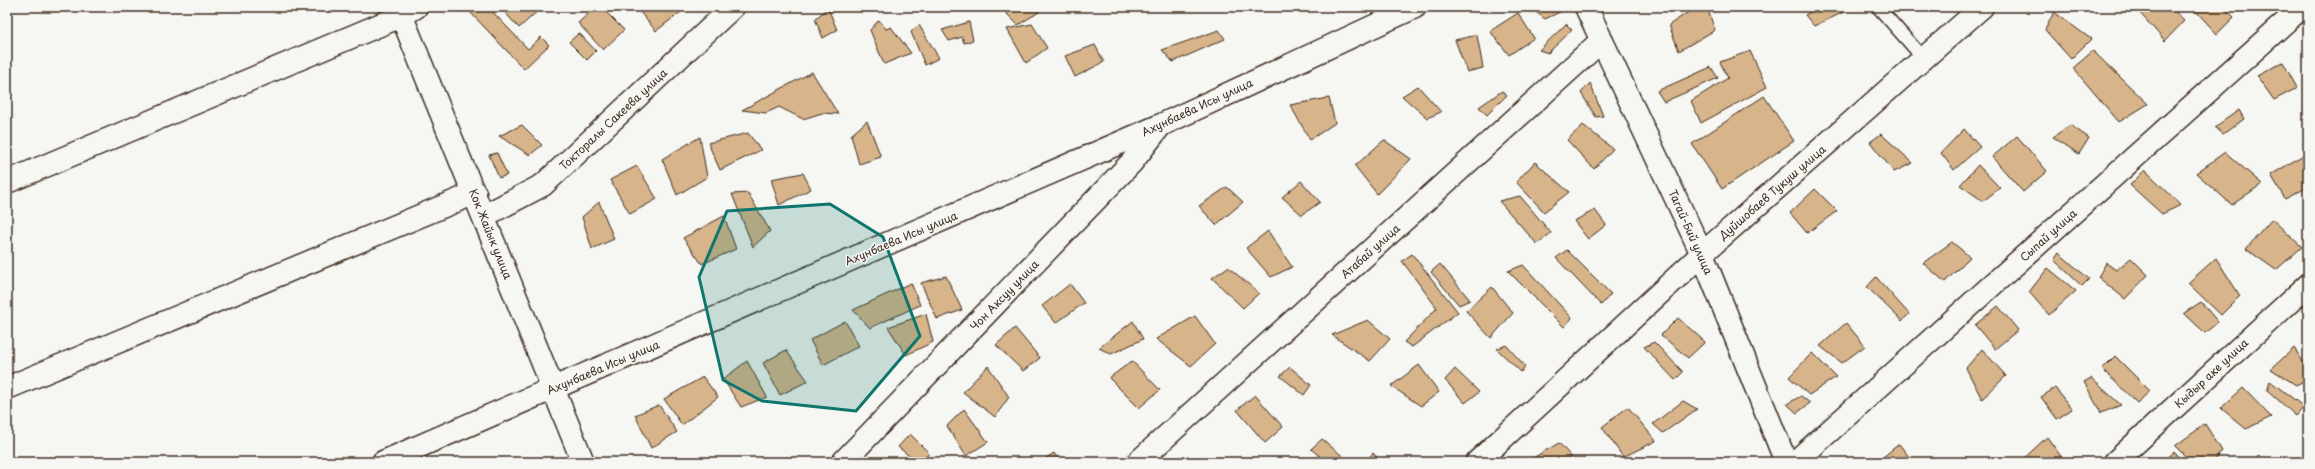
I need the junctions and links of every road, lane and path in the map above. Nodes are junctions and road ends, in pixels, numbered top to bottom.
1 (733, 7) edge
2 (1415, 7) edge
3 (1586, 7) edge
4 (1878, 7) edge
5 (1982, 7) edge
6 (405, 10) edge
7 (2303, 14) edge
8 (1601, 41) junction
9 (1924, 59) junction
10 (1161, 125) junction
11 (7, 182) edge
12 (475, 193) junction
13 (484, 216) junction
14 (1702, 254) junction
15 (2308, 285) edge
16 (7, 388) edge
17 (554, 388) junction
18 (383, 462) edge
19 (584, 462) edge
20 (843, 462) edge
21 (1138, 462) edge
22 (1477, 462) edge
23 (1786, 462) edge
24 (1795, 462) edge
25 (2115, 462) edge

1 - 13 street, Токторалы Сакеева улица
2 - 10 street, Ахунбаева Исы улица
3 - 8 street, Тагай-Бий улица
4 - 9 lane
5 - 9 street, Дуйшобаев Тукуш улица
6 - 11 street
6 - 12 street, Кок Жайык улица
7 - 24 street, Сыпай улица
8 - 14 street, Тагай-Бий улица
8 - 21 street, Атабай улица
9 - 14 street, Дуйшобаев Тукуш улица
10 - 17 street, Ахунбаева Исы улица
10 - 20 street, Чон Аксуу улица
12 - 13 street, Кок Жайык улица
12 - 16 street
13 - 17 street, Кок Жайык улица
14 - 22 street, Дуйшобаев Тукуш улица
14 - 23 street, Тагай-Бий улица
15 - 25 street, Кыдыр аке улица
17 - 18 street, Ахунбаева Исы улица
17 - 19 street, Кок Жайык улица

